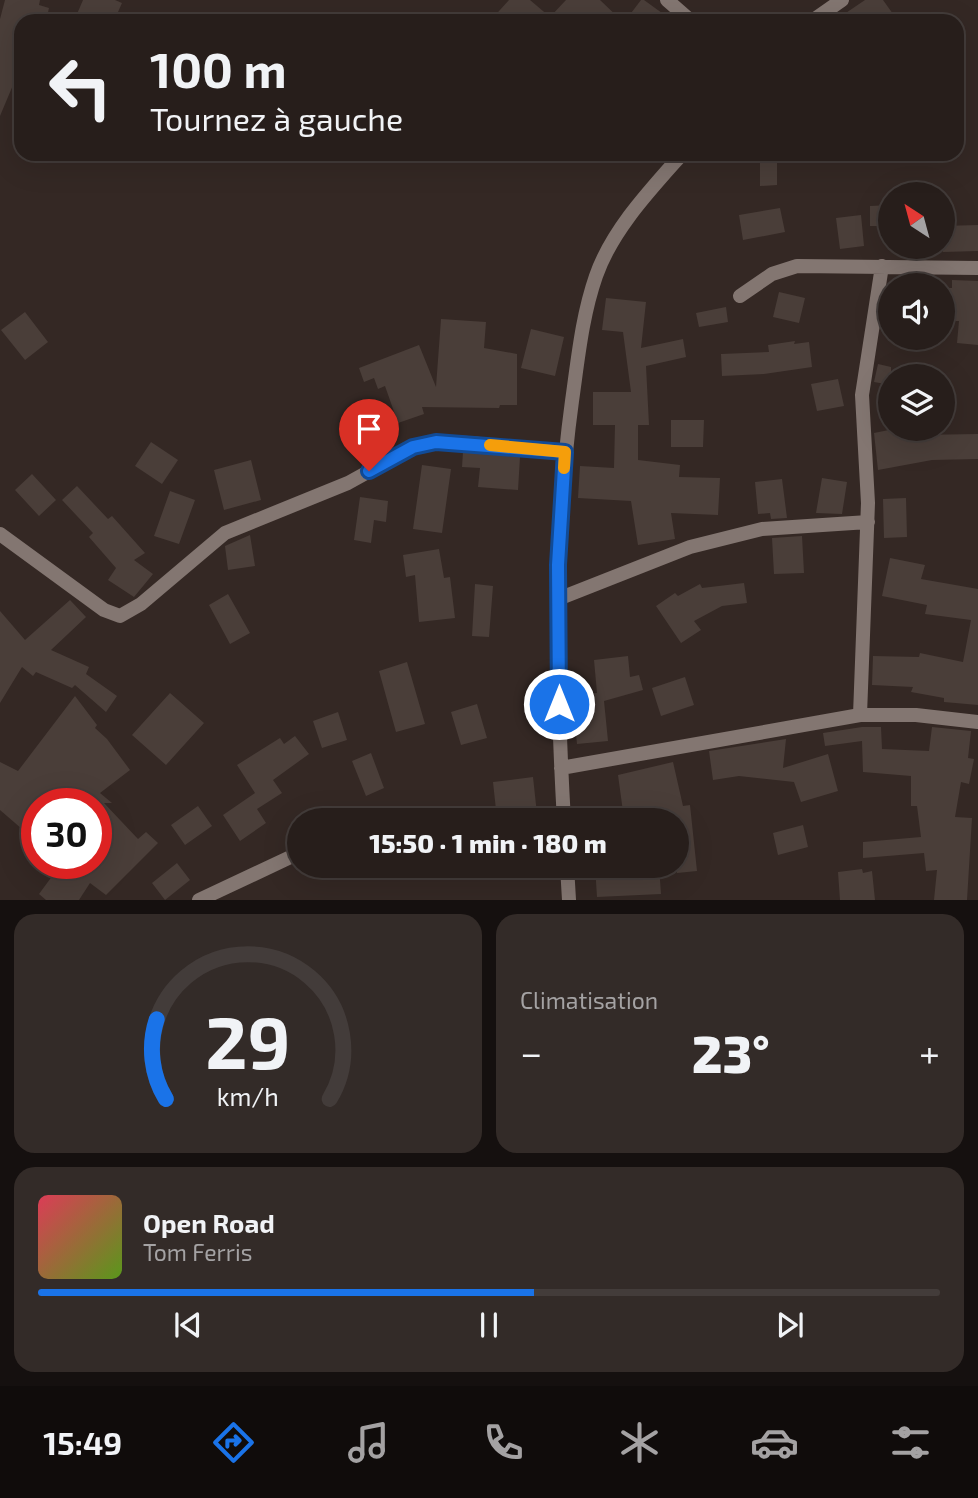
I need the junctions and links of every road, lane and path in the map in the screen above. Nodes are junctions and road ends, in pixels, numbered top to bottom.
1 (667, 0) edge
2 (842, 0) edge
3 (683, 14) edge
4 (822, 14) edge
5 (676, 161) edge
6 (882, 266) junction
7 (978, 268) edge
8 (740, 296) dead end
9 (565, 452) junction
10 (868, 522) junction
11 (0, 534) edge
12 (558, 599) junction
13 (860, 715) junction
14 (978, 722) edge
15 (561, 768) junction
16 (563, 808) edge
17 (287, 859) edge
18 (568, 878) edge
19 (200, 900) edge
20 (569, 900) edge

1 - 3 street
2 - 4 street
5 - 9 street
6 - 7 street
6 - 8 street
6 - 10 street
9 - 11 street
9 - 12 street
10 - 12 street
10 - 13 street
12 - 15 street
13 - 14 street
13 - 15 street
15 - 16 street
17 - 19 street
18 - 20 street

